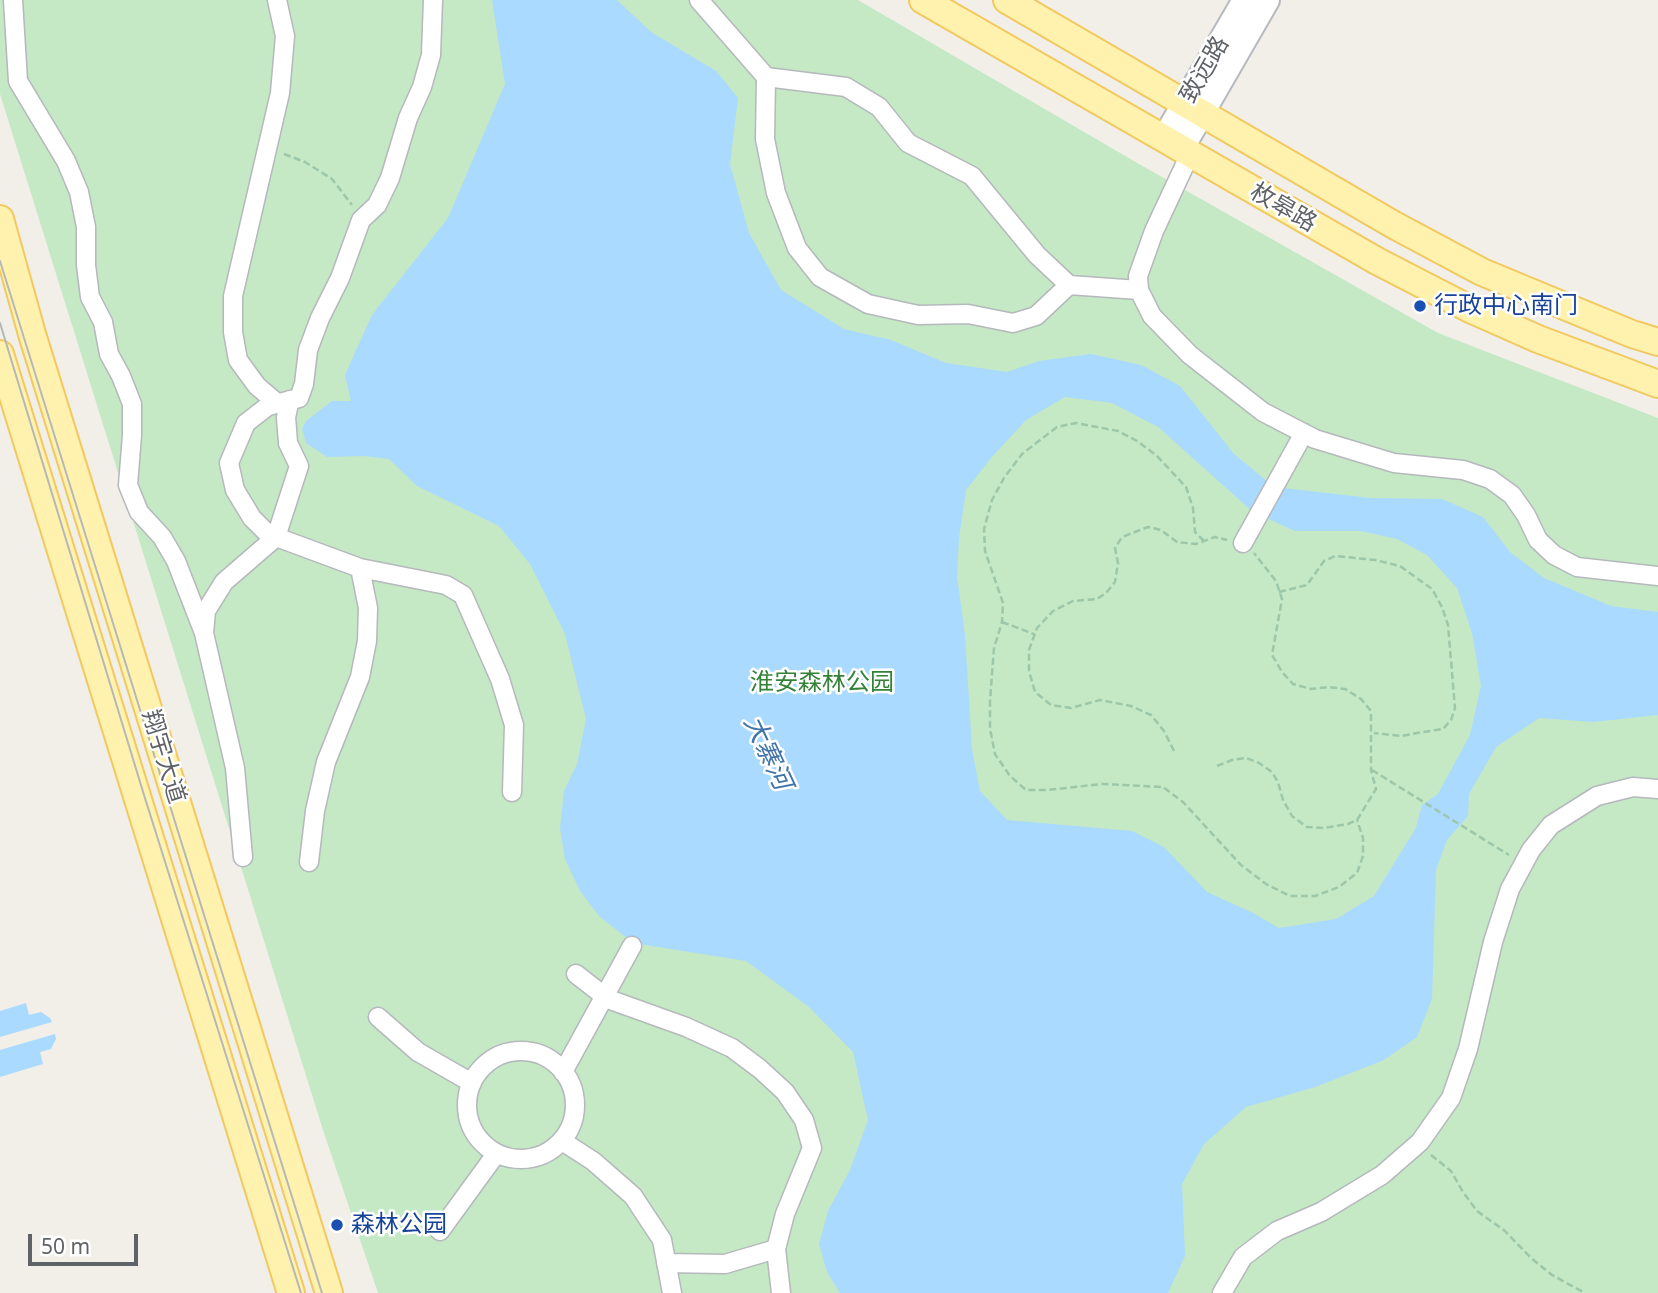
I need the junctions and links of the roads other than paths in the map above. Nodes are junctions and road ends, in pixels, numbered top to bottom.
1 (13, 0) edge
2 (277, 0) edge
3 (433, 0) edge
4 (699, 0) edge
5 (923, 0) edge
6 (1007, 0) edge
7 (1245, 0) edge
8 (1267, 0) edge
9 (766, 76) junction
10 (1194, 108) junction
11 (1178, 148) junction
12 (0, 219) edge
13 (1069, 285) junction
14 (1139, 290) junction
15 (1658, 342) edge
16 (0, 354) edge
17 (1658, 384) edge
18 (284, 401) junction
19 (1304, 433) junction
20 (275, 537) junction
21 (1243, 543) road end
22 (360, 568) junction
23 (1658, 576) edge
24 (204, 633) junction
25 (1658, 789) edge
26 (512, 792) dead end
27 (243, 857) dead end
28 (309, 862) dead end
29 (632, 946) dead end
30 (576, 974) dead end
31 (605, 996) junction
32 (378, 1017) dead end
33 (563, 1072) junction
34 (472, 1083) junction
35 (562, 1141) junction
36 (496, 1154) junction
37 (440, 1231) dead end
38 (776, 1249) junction
39 (666, 1263) junction
40 (291, 1293) edge
41 (328, 1293) edge
42 (672, 1293) edge
43 (781, 1293) edge
44 (1222, 1293) edge

1 - 24 street
2 - 18 street
3 - 18 street
4 - 9 street
5 - 11 main road, 枚皋路
6 - 10 main road, 枚皋路
7 - 10 street, 致远路
8 - 10 street
9 - 13 street
9 - 13 street
10 - 11 street, 致远路
10 - 15 main road, 枚皋路
11 - 14 street
11 - 17 main road, 枚皋路
12 - 41 main road, 翔宇大道
13 - 14 street
14 - 19 street
16 - 40 main road, 翔宇大道
18 - 20 street
18 - 20 street
19 - 21 street
19 - 23 street
20 - 22 street
20 - 24 street
22 - 26 street
22 - 28 street
24 - 27 street
25 - 44 street
29 - 31 street
30 - 31 street
31 - 33 street
31 - 38 street
32 - 34 street
33 - 34 street
33 - 35 street
34 - 36 street
35 - 36 street
35 - 39 street
36 - 37 street
38 - 39 street
38 - 43 street
39 - 42 street

